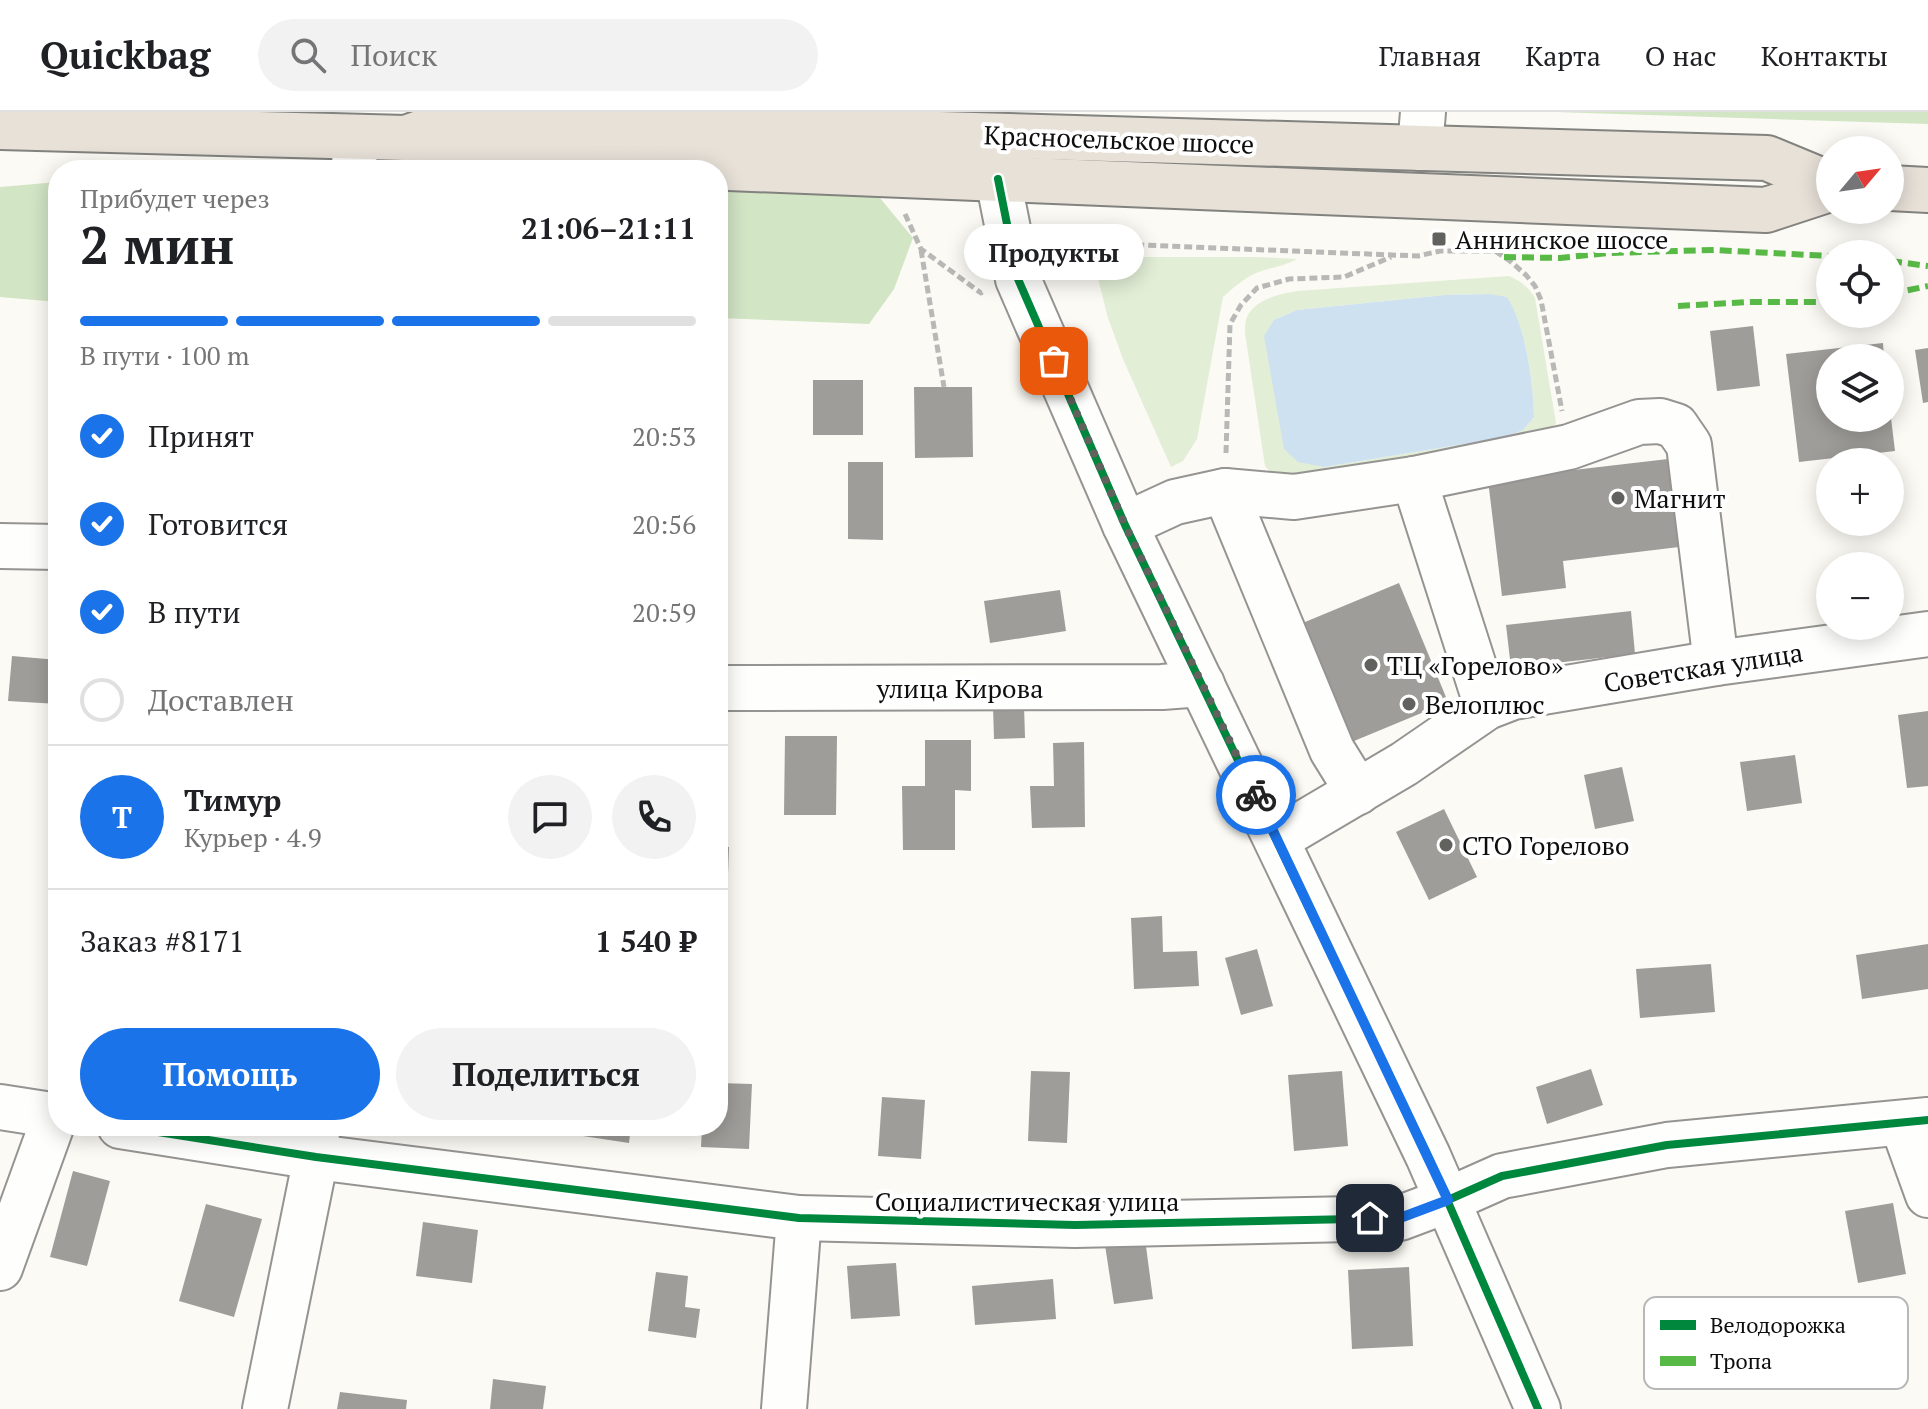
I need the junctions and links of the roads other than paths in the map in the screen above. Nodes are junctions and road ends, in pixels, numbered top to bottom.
1 (0, 127) edge
2 (1421, 130) edge
3 (406, 138) junction
4 (354, 154) edge
5 (532, 160) edge
6 (728, 168) edge
7 (998, 179) junction
8 (1816, 180) edge
9 (1904, 189) edge
10 (1928, 190) edge
11 (1816, 191) edge
12 (1414, 479) junction
13 (1225, 491) junction
14 (1125, 525) junction
15 (0, 546) edge
16 (48, 547) edge
17 (1928, 634) edge
18 (1716, 663) junction
19 (1202, 684) junction
20 (728, 688) edge
21 (1487, 707) junction
22 (1358, 792) junction
23 (1277, 839) junction
24 (0, 1107) edge
25 (48, 1115) edge
26 (1915, 1122) edge
27 (49, 1136) edge
28 (251, 1136) edge
29 (316, 1141) edge
30 (1928, 1195) edge
31 (1448, 1200) junction
32 (799, 1218) junction
33 (0, 1268) edge
34 (265, 1409) edge
35 (784, 1409) edge
36 (1538, 1409) edge

1 - 4 highway, Красносельское шоссе
2 - 3 highway, Красносельское шоссе
2 - 8 highway, Красносельское шоссе
3 - 4 highway, Красносельское шоссе
3 - 5 highway, Красносельское шоссе
6 - 7 highway, Красносельское шоссе
7 - 11 highway, Красносельское шоссе
7 - 14 street
9 - 10 highway
12 - 13 street
12 - 18 street
12 - 21 street
13 - 14 street
13 - 22 street
14 - 19 street
15 - 16 street
17 - 18 street, Советская улица
18 - 21 street, Советская улица
19 - 20 street, улица Кирова
19 - 23 street
21 - 22 street, Советская улица
22 - 23 street, Советская улица
23 - 31 street
24 - 25 street
26 - 30 street
26 - 31 street, Социалистическая улица
27 - 33 street
28 - 29 street, Социалистическая улица
29 - 32 street, Социалистическая улица
29 - 34 street
31 - 32 street, Социалистическая улица
31 - 36 street
32 - 35 street

